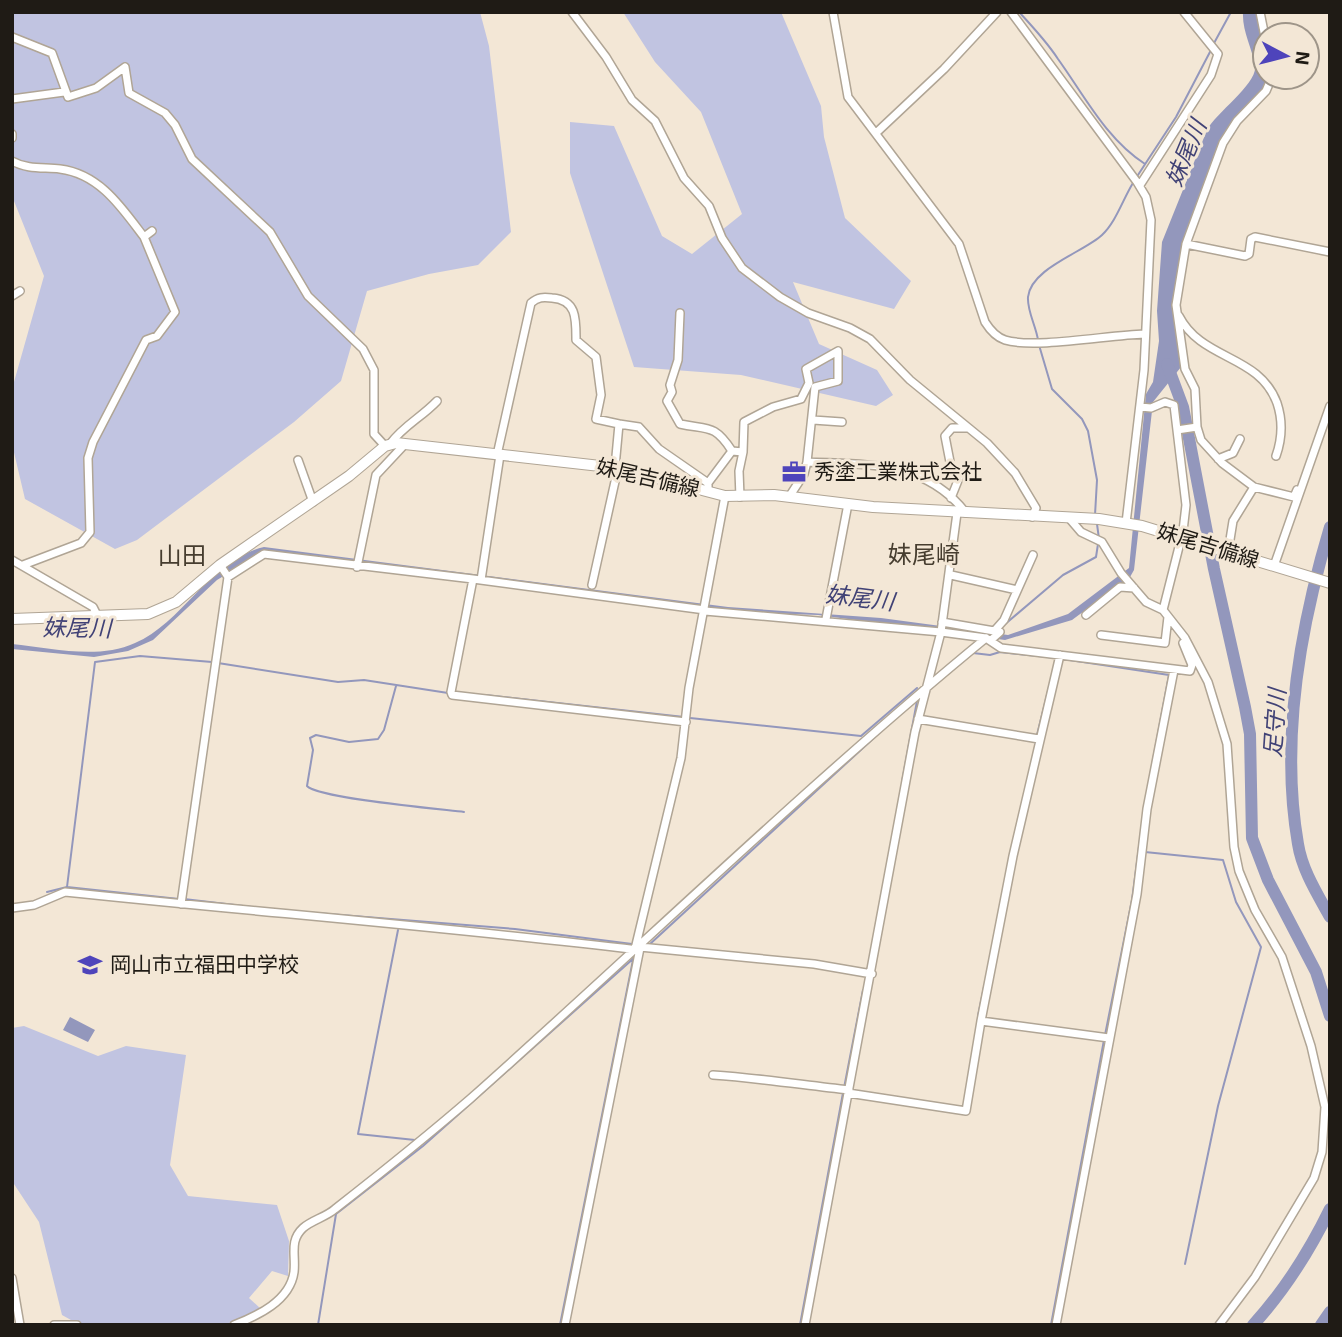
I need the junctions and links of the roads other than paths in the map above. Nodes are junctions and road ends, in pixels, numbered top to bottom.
1 (572, 12) edge
2 (834, 12) edge
3 (997, 12) edge
4 (1011, 12) edge
5 (1184, 12) edge
6 (12, 37) edge
7 (1266, 91) edge
8 (64, 92) junction
9 (12, 99) edge
10 (876, 133) junction
11 (12, 161) edge
12 (1137, 181) junction
13 (152, 232) dead end
14 (144, 237) junction
15 (1186, 244) junction
16 (1330, 252) edge
17 (20, 291) dead end
18 (12, 296) edge
19 (680, 313) dead end
20 (1177, 313) junction
21 (1144, 334) junction
22 (437, 401) dead end
23 (1330, 406) edge
24 (1146, 408) junction
25 (813, 420) junction
26 (842, 422) dead end
27 (618, 424) junction
28 (1196, 427) junction
29 (968, 428) junction
30 (1179, 430) junction
31 (1240, 439) dead end
32 (405, 444) junction
33 (388, 445) junction
34 (732, 451) junction
35 (743, 452) junction
36 (499, 455) junction
37 (1276, 456) dead end
38 (1218, 459) junction
39 (298, 460) dead end
40 (807, 462) junction
41 (616, 467) junction
42 (1306, 474) junction
43 (1254, 487) junction
44 (708, 488) junction
45 (725, 496) junction
46 (740, 497) junction
47 (789, 497) junction
48 (951, 498) junction
49 (313, 502) junction
50 (848, 504) junction
51 (962, 513) junction
52 (1032, 518) junction
53 (1069, 518) junction
54 (1128, 523) junction
55 (1181, 538) junction
56 (1225, 551) junction
57 (1033, 555) dead end
58 (12, 560) edge
59 (358, 564) junction
60 (23, 565) junction
61 (221, 566) junction
62 (1277, 567) junction
63 (951, 575) junction
64 (228, 576) junction
65 (479, 578) junction
66 (1330, 583) edge
67 (592, 585) dead end
68 (1135, 588) junction
69 (1017, 590) junction
70 (705, 608) junction
71 (1165, 614) junction
72 (97, 615) junction
73 (1086, 615) dead end
74 (826, 616) junction
75 (12, 618) edge
76 (942, 626) junction
77 (1180, 632) junction
78 (1101, 635) dead end
79 (993, 636) junction
80 (1060, 657) junction
81 (1174, 670) junction
82 (923, 692) junction
83 (686, 719) junction
84 (918, 719) junction
85 (1037, 738) junction
86 (181, 901) junction
87 (12, 908) edge
88 (638, 949) junction
89 (869, 974) junction
90 (981, 1021) junction
91 (1106, 1038) junction
92 (713, 1075) dead end
93 (846, 1091) junction
94 (12, 1278) edge
95 (20, 1325) edge
96 (54, 1325) edge
97 (77, 1325) edge
98 (234, 1325) edge
99 (565, 1325) edge
100 (805, 1325) edge
101 (1056, 1325) edge
102 (1219, 1325) edge

1 - 29 street
2 - 10 street
3 - 10 street
4 - 12 street
5 - 12 street
6 - 8 street
7 - 15 street
8 - 9 street
8 - 33 street
10 - 21 street
11 - 14 street
12 - 21 street
13 - 14 street
14 - 60 street
15 - 16 street
15 - 20 street
17 - 18 street
19 - 34 street
20 - 28 street
20 - 37 street
21 - 24 street
22 - 33 street
23 - 42 street
24 - 30 street
24 - 54 street
25 - 26 street
25 - 35 street
25 - 40 street
27 - 36 street
27 - 41 street
27 - 44 street
28 - 30 street
28 - 38 street
29 - 48 street
29 - 52 street
30 - 55 street
31 - 38 street
32 - 33 main road, 妹尾吉備線
32 - 36 main road, 妹尾吉備線
32 - 59 street
33 - 49 main road
34 - 35 street
34 - 44 street
35 - 46 street
36 - 41 main road, 妹尾吉備線
36 - 65 street
38 - 43 street
39 - 49 street
40 - 47 street
40 - 48 street
41 - 44 main road, 妹尾吉備線
41 - 67 street
42 - 43 street
42 - 62 street
43 - 56 street
44 - 45 main road, 妹尾吉備線
45 - 46 main road, 妹尾吉備線
45 - 70 street
46 - 47 main road, 妹尾吉備線
47 - 50 main road, 妹尾吉備線
48 - 51 street
49 - 61 main road
50 - 51 main road, 妹尾吉備線
50 - 74 street
51 - 52 main road, 妹尾吉備線
51 - 63 street
52 - 53 main road, 妹尾吉備線
53 - 54 main road, 妹尾吉備線
53 - 68 street
54 - 55 main road, 妹尾吉備線
55 - 56 main road, 妹尾吉備線
55 - 71 street
56 - 62 main road, 妹尾吉備線
57 - 69 street
58 - 60 street
59 - 64 street
59 - 65 street
60 - 72 street
61 - 64 street
61 - 72 main road
62 - 66 main road, 妹尾吉備線
63 - 69 street
63 - 76 street
64 - 86 street
65 - 70 street
65 - 83 street
68 - 71 street
68 - 73 street
69 - 79 street
70 - 74 street
70 - 83 street
71 - 77 street
71 - 78 street
72 - 75 main road
74 - 76 street
76 - 79 street
76 - 79 street
76 - 82 street
77 - 81 street
77 - 102 street
79 - 80 street
79 - 82 street
80 - 81 street
80 - 85 street
81 - 91 street
82 - 84 street
82 - 88 street
83 - 88 street
84 - 85 street
84 - 89 street
85 - 90 street
86 - 87 street
86 - 88 street
88 - 89 street
88 - 98 street
88 - 99 street
89 - 93 street
90 - 91 street
90 - 93 street
91 - 101 street
92 - 93 street
93 - 100 street
94 - 95 street
96 - 97 street

